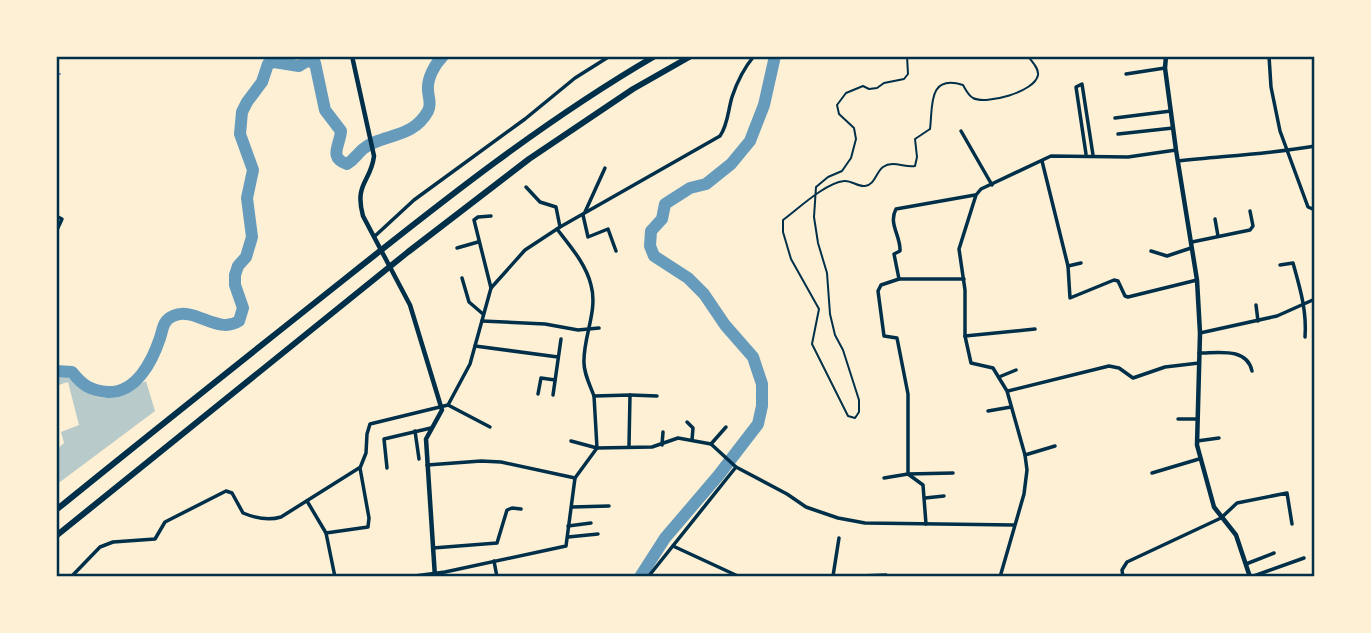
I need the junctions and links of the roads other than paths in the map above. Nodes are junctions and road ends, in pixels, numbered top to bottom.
1 (352, 56) edge
2 (610, 56) edge
3 (655, 56) edge
4 (691, 56) edge
5 (754, 56) edge
6 (1166, 56) edge
7 (1269, 56) edge
8 (1165, 68) junction
9 (1126, 74) dead end
10 (1171, 111) junction
11 (1115, 118) dead end
12 (1173, 128) junction
13 (961, 131) dead end
14 (1118, 134) dead end
15 (1315, 146) edge
16 (1175, 150) junction
17 (1289, 151) junction
18 (1086, 155) junction
19 (1093, 155) junction
20 (1042, 161) junction
21 (1178, 161) junction
22 (604, 168) dead end
23 (992, 185) junction
24 (526, 187) dead end
25 (976, 195) junction
26 (1315, 210) edge
27 (1250, 211) dead end
28 (583, 215) junction
29 (56, 216) edge
30 (491, 216) dead end
31 (1215, 219) dead end
32 (559, 228) junction
33 (56, 232) edge
34 (375, 236) junction
35 (1218, 236) junction
36 (478, 242) junction
37 (1193, 245) junction
38 (457, 247) dead end
39 (616, 251) dead end
40 (1151, 251) dead end
41 (1081, 263) dead end
42 (1280, 265) dead end
43 (1068, 266) junction
44 (462, 278) dead end
45 (899, 279) junction
46 (964, 279) junction
47 (1198, 280) junction
48 (491, 288) junction
49 (1315, 299) edge
50 (1304, 304) junction
51 (1256, 305) dead end
52 (483, 314) junction
53 (482, 321) junction
54 (1258, 321) junction
55 (599, 328) dead end
56 (1035, 329) dead end
57 (590, 330) junction
58 (1199, 333) junction
59 (965, 336) junction
60 (1305, 337) dead end
61 (561, 340) dead end
62 (475, 346) junction
63 (1199, 353) junction
64 (558, 357) junction
65 (1199, 363) junction
66 (1016, 370) dead end
67 (1252, 371) dead end
68 (999, 377) junction
69 (555, 380) junction
70 (1007, 391) junction
71 (538, 394) dead end
72 (554, 395) dead end
73 (630, 395) junction
74 (594, 396) junction
75 (657, 396) dead end
76 (448, 405) junction
77 (1011, 407) junction
78 (442, 408) junction
79 (988, 411) dead end
80 (1178, 419) dead end
81 (1197, 419) junction
82 (687, 422) dead end
83 (490, 427) dead end
84 (726, 427) dead end
85 (432, 428) junction
86 (415, 431) junction
87 (663, 432) dead end
88 (1219, 438) dead end
89 (692, 440) junction
90 (571, 441) dead end
91 (1197, 441) junction
92 (711, 444) junction
93 (662, 445) junction
94 (629, 446) junction
95 (1055, 446) dead end
96 (597, 448) junction
97 (1025, 455) junction
98 (1199, 458) junction
99 (419, 459) dead end
100 (427, 466) junction
101 (736, 467) junction
102 (360, 468) junction
103 (387, 468) dead end
104 (953, 473) dead end
105 (1152, 473) dead end
106 (908, 474) junction
107 (575, 478) junction
108 (884, 478) dead end
109 (944, 496) dead end
110 (925, 498) junction
111 (306, 501) junction
112 (609, 506) dead end
113 (572, 507) junction
114 (521, 509) dead end
115 (56, 510) edge
116 (1221, 518) junction
117 (591, 523) dead end
118 (926, 524) junction
119 (1292, 524) dead end
120 (1014, 525) junction
121 (568, 526) junction
122 (326, 533) junction
123 (598, 534) dead end
124 (56, 536) edge
125 (568, 537) junction
126 (839, 538) dead end
127 (673, 546) junction
128 (433, 548) junction
129 (1274, 553) dead end
130 (1304, 558) dead end
131 (494, 561) junction
132 (1245, 564) junction
133 (435, 575) edge
134 (886, 575) dead end
135 (71, 577) edge
136 (335, 577) edge
137 (407, 577) edge
138 (497, 577) edge
139 (648, 577) edge
140 (740, 577) edge
141 (832, 577) edge
142 (1000, 577) edge
143 (1123, 577) edge
144 (1250, 577) edge

1 - 34 street
2 - 34 street
3 - 115 highway
4 - 124 highway
5 - 28 street
6 - 8 street
7 - 17 street
8 - 9 street
8 - 10 street
10 - 11 street
10 - 12 street
12 - 14 street
12 - 16 street
13 - 23 street
15 - 17 street
16 - 19 street
16 - 21 street
17 - 21 street
17 - 26 street
18 - 19 street
18 - 19 street
18 - 20 street
20 - 23 street
20 - 43 street
21 - 37 street
22 - 28 street
23 - 25 street
24 - 32 street
25 - 45 street
25 - 46 street
27 - 35 street
28 - 32 street
28 - 39 street
29 - 33 street
30 - 36 street
31 - 35 street
32 - 48 street
32 - 57 street
34 - 78 street
35 - 37 street
36 - 38 street
36 - 48 street
37 - 40 street
37 - 47 street
41 - 43 street
42 - 50 street
43 - 47 street
44 - 52 street
45 - 46 street
45 - 106 street
46 - 59 street
47 - 58 street
48 - 52 street
49 - 50 street
50 - 54 street
50 - 60 street
51 - 54 street
52 - 53 street
53 - 57 street
53 - 62 street
54 - 58 street
55 - 57 street
56 - 59 street
57 - 74 street
58 - 63 street
59 - 68 street
61 - 64 street
62 - 64 street
62 - 76 street
63 - 65 street
63 - 67 street
64 - 69 street
65 - 70 street
65 - 81 street
66 - 68 street
68 - 70 street
69 - 71 street
69 - 72 street
70 - 77 street
73 - 74 street
73 - 75 street
73 - 94 street
74 - 96 street
76 - 78 street
76 - 83 street
77 - 79 street
77 - 97 street
78 - 85 street
78 - 102 street
80 - 81 street
81 - 91 street
82 - 89 street
84 - 92 street
85 - 86 street
85 - 100 street
86 - 99 street
86 - 103 street
87 - 93 street
88 - 91 street
89 - 92 street
89 - 93 street
90 - 96 street
91 - 98 street
92 - 101 street
93 - 94 street
94 - 96 street
95 - 97 street
96 - 107 street
97 - 120 street
98 - 105 street
98 - 116 street
100 - 107 street
100 - 128 street
101 - 118 street
101 - 127 street
102 - 111 street
102 - 122 street
104 - 106 street
106 - 108 street
106 - 110 street
107 - 113 street
109 - 110 street
110 - 118 street
111 - 122 street
111 - 135 street
112 - 113 street
113 - 121 street
114 - 128 street
116 - 119 street
116 - 132 street
116 - 143 street
117 - 121 street
118 - 120 street
120 - 142 street
121 - 125 street
122 - 136 street
123 - 125 street
125 - 131 street
126 - 141 street
127 - 139 street
127 - 140 street
128 - 133 street
129 - 132 street
130 - 144 street
131 - 133 street
131 - 138 street
132 - 144 street
133 - 137 street
134 - 141 street

